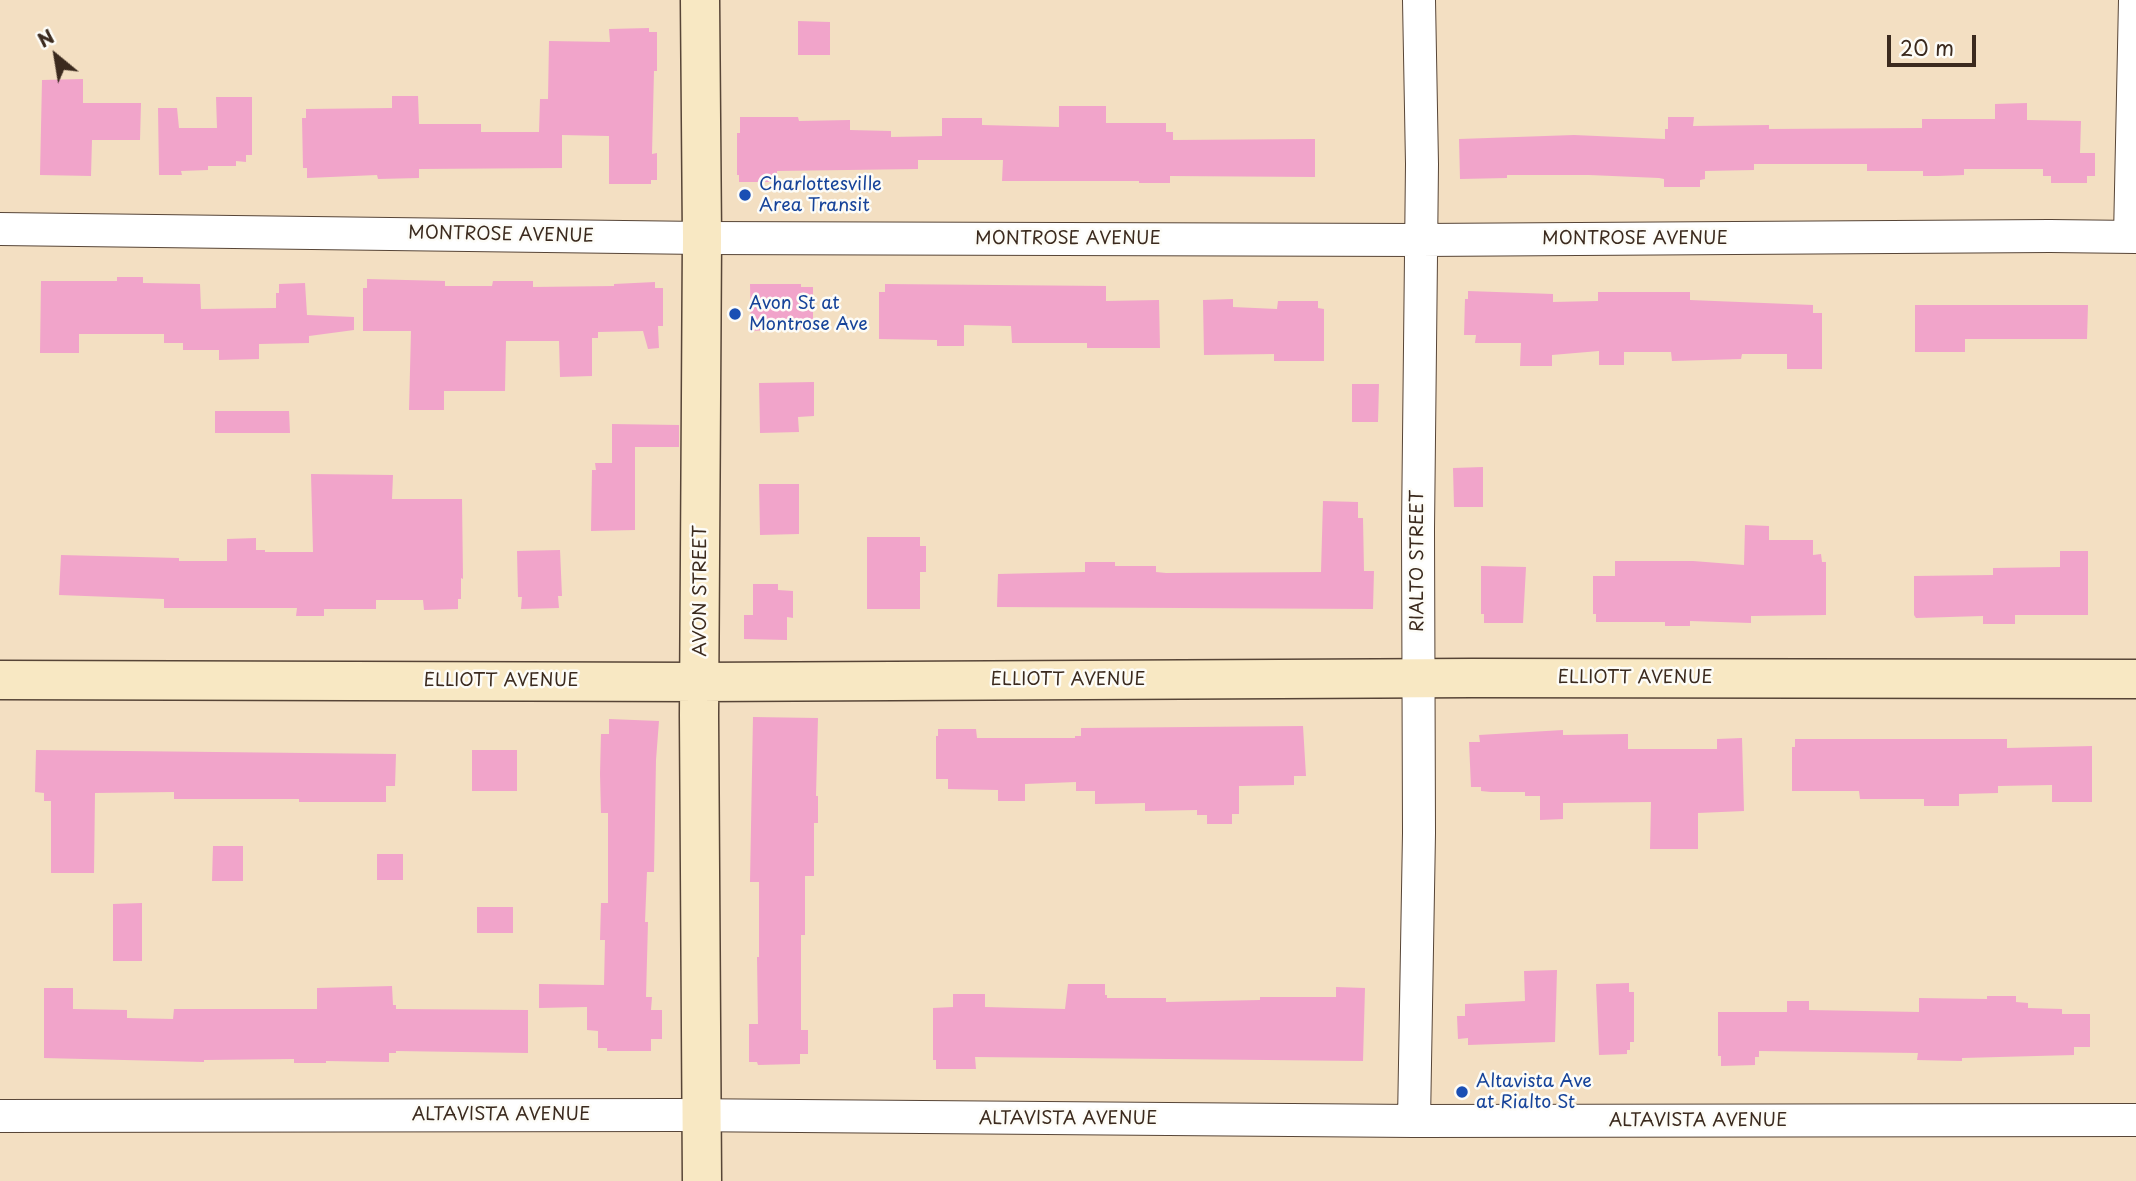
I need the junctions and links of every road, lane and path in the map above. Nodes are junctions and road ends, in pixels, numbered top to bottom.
1 (700, 0) edge
2 (1419, 0) edge
3 (2135, 0) edge
4 (0, 229) edge
5 (2133, 237) edge
6 (702, 238) junction
7 (1421, 240) junction
8 (1418, 679) junction
9 (2136, 679) edge
10 (0, 680) edge
11 (700, 682) junction
12 (702, 1115) junction
13 (0, 1116) edge
14 (2136, 1120) edge
15 (1414, 1121) junction
16 (702, 1181) edge

1 - 6 street, AVON STREET
2 - 7 street, RIALTO STREET
3 - 5 street
4 - 6 street, MONTROSE AVENUE
5 - 7 street, MONTROSE AVENUE
6 - 7 street, MONTROSE AVENUE
6 - 11 street, AVON STREET
7 - 8 street, RIALTO STREET
8 - 9 street, ELLIOTT AVENUE
8 - 11 street, ELLIOTT AVENUE
8 - 15 street, RIALTO STREET
10 - 11 street, ELLIOTT AVENUE
11 - 12 street, AVON STREET
12 - 13 street, ALTAVISTA AVENUE
12 - 15 street, ALTAVISTA AVENUE
12 - 16 street, AVON STREET
14 - 15 street, ALTAVISTA AVENUE

